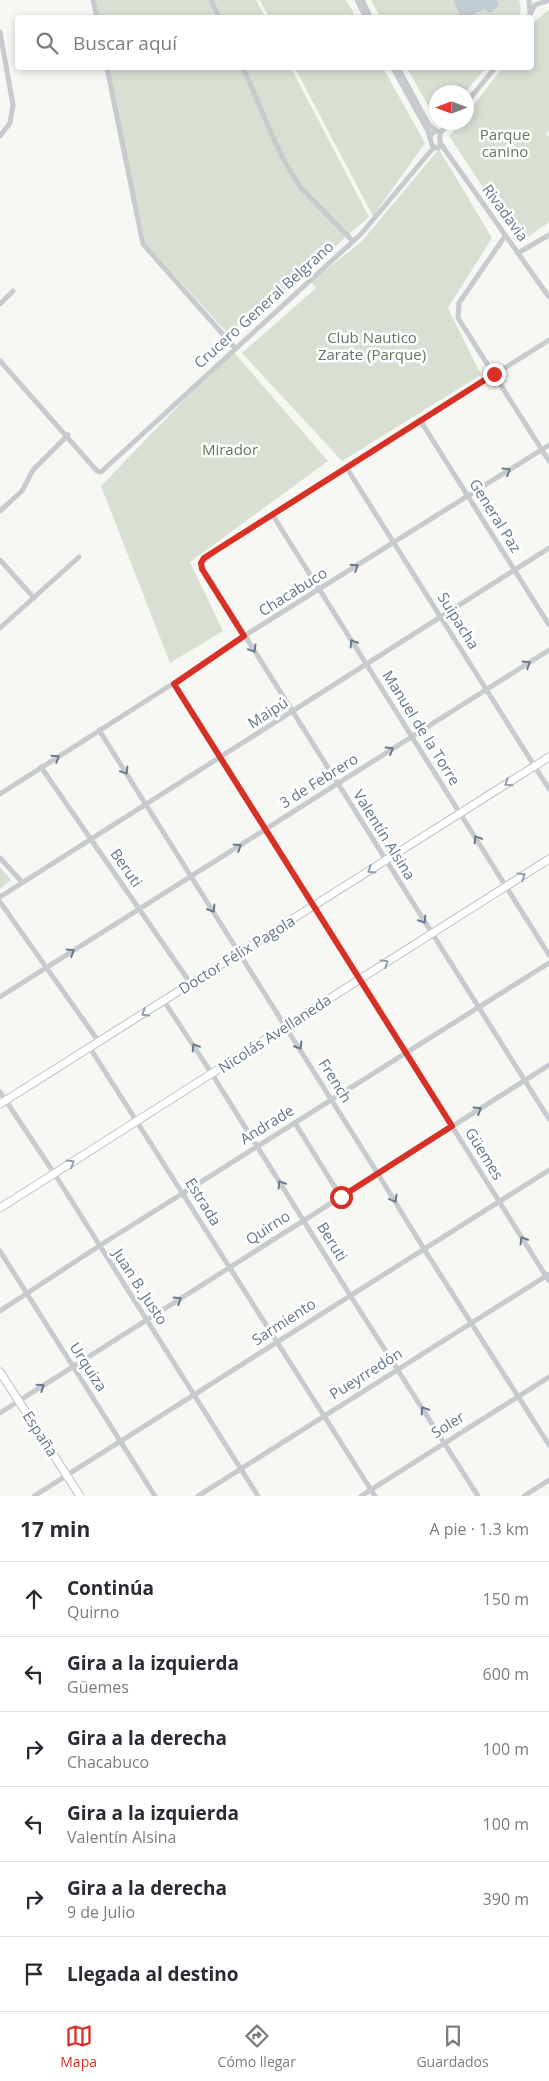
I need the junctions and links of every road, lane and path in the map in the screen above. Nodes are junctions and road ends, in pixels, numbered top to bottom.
1 (93, 0) edge
2 (211, 0) edge
3 (356, 0) edge
4 (362, 0) edge
5 (529, 0) edge
6 (534, 0) edge
7 (546, 1) edge
8 (96, 15) edge
9 (218, 15) edge
10 (364, 15) edge
11 (370, 15) edge
12 (529, 15) edge
13 (530, 15) edge
14 (0, 32) edge
15 (107, 70) edge
16 (244, 70) edge
17 (394, 70) edge
18 (399, 70) edge
19 (493, 70) edge
20 (474, 93) edge
21 (440, 130) edge
22 (438, 132) junction
23 (0, 136) edge
24 (430, 137) junction
25 (441, 144) junction
26 (434, 147) junction
27 (549, 235) edge
28 (505, 236) junction
29 (353, 241) junction
30 (518, 253) junction
31 (13, 291) dead end
32 (549, 297) edge
33 (0, 304) edge
34 (549, 340) edge
35 (235, 348) junction
36 (0, 362) edge
37 (494, 374) junction
38 (420, 420) junction
39 (68, 435) junction
40 (549, 444) edge
41 (542, 449) junction
42 (549, 461) edge
43 (346, 467) junction
44 (467, 495) junction
45 (0, 500) edge
46 (6, 506) junction
47 (0, 511) edge
48 (272, 514) junction
49 (394, 542) junction
50 (549, 548) edge
51 (79, 557) dead end
52 (0, 560) edge
53 (515, 570) junction
54 (320, 590) junction
55 (34, 598) junction
56 (441, 618) junction
57 (549, 625) edge
58 (0, 628) edge
59 (244, 636) junction
60 (549, 650) edge
61 (366, 665) junction
62 (174, 684) junction
63 (486, 690) junction
64 (292, 712) junction
65 (99, 730) junction
66 (412, 737) junction
67 (549, 756) edge
68 (221, 758) junction
69 (534, 766) junction
70 (41, 767) junction
71 (338, 784) junction
72 (549, 789) edge
73 (0, 794) edge
74 (147, 805) junction
75 (460, 813) junction
76 (265, 829) junction
77 (90, 839) junction
78 (0, 858) edge
79 (549, 859) edge
80 (386, 860) junction
81 (191, 876) junction
82 (22, 882) junction
83 (506, 886) junction
84 (0, 897) edge
85 (0, 902) edge
86 (314, 906) junction
87 (139, 909) junction
88 (432, 933) junction
89 (240, 954) junction
90 (549, 955) edge
91 (549, 963) edge
92 (46, 968) junction
93 (360, 979) junction
94 (191, 984) junction
95 (0, 997) edge
96 (164, 1001) junction
97 (479, 1008) junction
98 (286, 1026) junction
99 (99, 1042) junction
100 (90, 1048) junction
101 (407, 1054) junction
102 (549, 1065) edge
103 (212, 1074) junction
104 (525, 1081) junction
105 (0, 1092) edge
106 (332, 1100) junction
107 (3, 1102) edge
108 (549, 1119) edge
109 (136, 1121) junction
110 (295, 1123) junction
111 (452, 1126) junction
112 (258, 1146) junction
113 (549, 1170) edge
114 (54, 1173) junction
115 (378, 1174) junction
116 (183, 1193) junction
117 (341, 1197) junction
118 (499, 1202) junction
119 (0, 1208) edge
120 (304, 1220) junction
121 (99, 1246) junction
122 (424, 1250) junction
123 (0, 1251) edge
124 (229, 1268) junction
125 (547, 1275) edge
126 (549, 1281) edge
127 (26, 1294) junction
128 (350, 1295) junction
129 (0, 1311) edge
130 (146, 1320) junction
131 (471, 1323) junction
132 (278, 1342) junction
133 (73, 1366) junction
134 (398, 1369) junction
135 (0, 1372) edge
136 (549, 1377) edge
137 (193, 1394) junction
138 (517, 1397) junction
139 (19, 1401) junction
140 (0, 1414) edge
141 (324, 1416) junction
142 (121, 1440) junction
143 (444, 1442) junction
144 (549, 1445) edge
145 (240, 1469) junction
146 (67, 1475) junction
147 (549, 1480) edge
148 (371, 1490) junction
149 (34, 1496) edge
150 (80, 1496) edge
151 (154, 1496) edge
152 (198, 1496) edge
153 (258, 1496) edge
154 (361, 1496) edge
155 (375, 1496) edge
156 (478, 1496) edge
157 (524, 1496) edge

1 - 8 street
2 - 9 street
3 - 10 street
4 - 11 street
5 - 12 street
6 - 7 street
7 - 13 street
14 - 23 street
15 - 35 street
16 - 29 street
17 - 24 street
18 - 22 street
19 - 20 street
21 - 22 street
22 - 24 street
22 - 25 street, Rivadavia
24 - 26 street
25 - 26 street
25 - 28 street, Rivadavia
26 - 29 street, Crucero General Belgrano
27 - 30 street
28 - 30 street, Rivadavia
28 - 37 street
29 - 35 street, Crucero General Belgrano
30 - 32 street, Rivadavia
31 - 33 street
34 - 37 street
35 - 39 street, Crucero General Belgrano
36 - 39 street
37 - 38 street
37 - 41 street
38 - 43 street
38 - 44 street, General Paz
39 - 46 street
40 - 41 street, Chacabuco
41 - 42 street
44 -> 41 street, Chacabuco
43 - 48 street
43 - 49 street, Suipacha
44 - 49 street, Chacabuco
44 - 53 street, General Paz
45 - 46 street
46 - 47 street
48 - 54 street, Manuel de la Torre
48 - 59 street, Valentín Alsina
54 -> 49 street, Chacabuco
49 - 56 street, Suipacha
50 - 53 street, Maipú
51 - 55 street
52 - 55 street
53 - 56 street, Maipú
53 - 57 street, General Paz
54 - 59 street, Chacabuco
61 -> 54 street, Manuel de la Torre
55 - 58 street
56 - 61 street, Maipú
56 - 63 street, Suipacha
59 - 62 street, Chacabuco
59 -> 64 street, Valentín Alsina
63 -> 60 street, 3 de Febrero
61 - 64 street, Maipú
61 - 66 street, Manuel de la Torre
62 - 65 street, Chacabuco
62 - 68 street, Güemes
63 - 66 street, 3 de Febrero
63 - 69 street, Suipacha
64 - 68 street, Maipú
64 - 71 street, Valentín Alsina
70 -> 65 street, Chacabuco
65 -> 74 street, French
71 -> 66 street, 3 de Febrero
66 - 75 street, Manuel de la Torre
67 - 69 street, Doctor Félix Pagola
68 - 74 street, Maipú
68 - 76 street, Güemes
69 - 72 street, Suipacha
69 -> 75 street, Doctor Félix Pagola
70 - 73 street, Chacabuco
70 - 77 street, Beruti
71 - 76 street, 3 de Febrero
71 - 80 street, Valentín Alsina
74 - 77 street, Maipú
74 - 81 street, French
75 - 80 street, Doctor Félix Pagola
83 -> 75 street, Manuel de la Torre
81 -> 76 street, 3 de Febrero
76 - 86 street, Güemes
77 - 82 street, Maipú
77 - 87 street, Beruti
78 - 82 street
83 -> 79 street, Nicolás Avellaneda
80 -> 86 street, Doctor Félix Pagola
80 -> 88 street, Valentín Alsina
81 - 87 street, 3 de Febrero
81 -> 89 street, French
82 - 84 street, Maipú
83 - 88 street, Nicolás Avellaneda
83 - 90 street, Manuel de la Torre
85 - 92 street
86 - 89 street, Doctor Félix Pagola
86 - 93 street, Güemes
92 -> 87 street, 3 de Febrero
87 - 94 street, Beruti
93 -> 88 street, Nicolás Avellaneda
88 - 97 street, Valentín Alsina
89 - 94 street, Doctor Félix Pagola
89 - 98 street, French
91 - 97 street, Andrade
92 - 95 street, 3 de Febrero
92 - 99 street
93 - 98 street, Nicolás Avellaneda
93 - 101 street, Güemes
94 - 96 street, Doctor Félix Pagola
96 -> 99 street, Doctor Félix Pagola
103 -> 96 street, Beruti
97 - 101 street, Andrade
97 - 104 street, Valentín Alsina
98 - 103 street, Nicolás Avellaneda
98 -> 106 street, French
99 - 100 street, Doctor Félix Pagola
100 - 107 street, Doctor Félix Pagola
100 - 109 street, Estrada
101 - 106 street, Andrade
101 - 111 street, Güemes
102 - 104 street, Quirno
103 - 109 street, Nicolás Avellaneda
103 - 112 street, Beruti
104 - 108 street, Valentín Alsina
111 -> 104 street, Quirno
105 - 107 street, Juan B. Justo
106 - 110 street, Andrade
106 - 115 street, French
107 - 114 street, Juan B. Justo
114 -> 109 street, Nicolás Avellaneda
109 - 116 street, Estrada
110 - 112 street, Andrade
110 - 117 street
111 - 115 street, Quirno
111 - 118 street, Güemes
112 - 116 street, Andrade
120 -> 112 street, Beruti
113 - 118 street, Sarmiento
114 - 119 street, Nicolás Avellaneda
114 - 121 street, Juan B. Justo
115 - 117 street, Quirno
115 -> 122 street, French
116 - 121 street, Andrade
116 - 124 street, Estrada
117 - 120 street, Quirno
118 - 122 street, Sarmiento
125 -> 118 street, Güemes
120 - 124 street, Quirno
120 - 128 street, Beruti
121 - 127 street, Andrade
121 - 130 street, Juan B. Justo
122 - 128 street, Sarmiento
122 - 131 street, French
123 - 127 street, Urquiza
130 -> 124 street, Quirno
124 - 132 street, Estrada
125 - 126 street, Güemes
125 - 131 street, Pueyrredón
127 - 129 street, Andrade
127 - 133 street, Urquiza
128 - 132 street, Sarmiento
128 - 134 street, Beruti
130 - 133 street, Quirno
130 - 137 street, Juan B. Justo
131 - 134 street, Pueyrredón
131 - 138 street, French
132 - 137 street, Sarmiento
132 - 141 street, Estrada
139 -> 133 street, Quirno
133 - 142 street, Urquiza
134 - 141 street, Pueyrredón
143 -> 134 street, Beruti
135 - 139 street, España
136 - 138 street, Soler
137 - 142 street, Sarmiento
137 - 145 street, Juan B. Justo
138 - 143 street, Soler
138 - 144 street, French
139 - 140 street, Quirno
139 - 146 street, España
141 - 145 street, Pueyrredón
141 - 148 street, Estrada
142 - 146 street, Sarmiento
142 - 151 street, Urquiza
143 - 148 street, Soler
143 - 156 street, Beruti
145 - 152 street, Pueyrredón
145 - 153 street, Juan B. Justo
146 - 149 street, Sarmiento
146 - 150 street, España
147 - 157 street
148 - 154 street, Soler
148 - 155 street, Estrada

